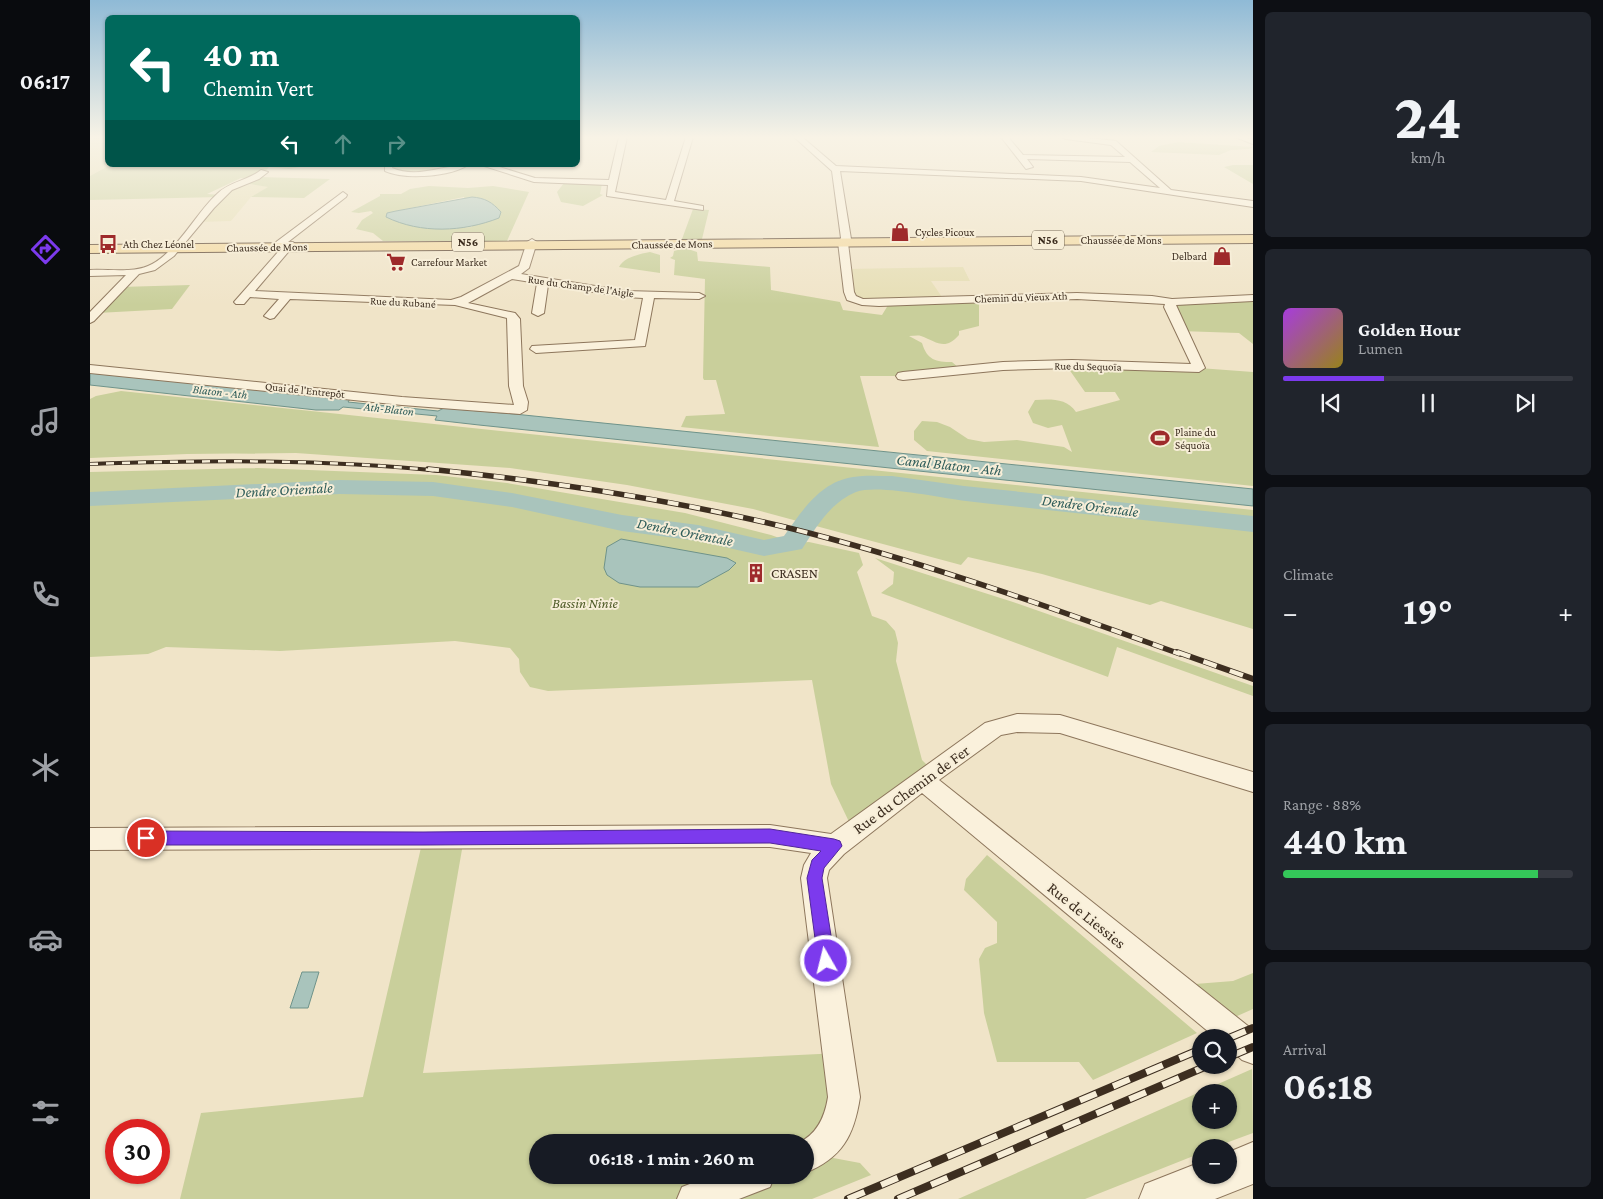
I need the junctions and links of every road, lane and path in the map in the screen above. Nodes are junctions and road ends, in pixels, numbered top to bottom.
1 (671, 192) edge
2 (225, 193) edge
3 (610, 193) edge
4 (839, 193) edge
5 (1185, 193) edge
6 (343, 195) dead end
7 (669, 204) junction
8 (1253, 204) edge
9 (700, 208) dead end
10 (1253, 237) edge
11 (844, 241) junction
12 (532, 244) junction
13 (283, 246) junction
14 (90, 247) edge
15 (176, 247) junction
16 (136, 271) junction
17 (90, 273) edge
18 (509, 276) junction
19 (543, 281) junction
20 (648, 295) junction
21 (287, 296) junction
22 (700, 296) dead end
23 (1253, 298) edge
24 (458, 302) junction
25 (1172, 302) junction
26 (538, 313) dead end
27 (270, 316) dead end
28 (90, 318) edge
29 (536, 349) dead end
30 (90, 369) edge
31 (903, 376) dead end
32 (922, 780) junction
33 (1253, 782) edge
34 (90, 839) edge
35 (834, 846) junction
36 (1253, 1049) edge
37 (814, 1153) edge
38 (1253, 1163) edge
39 (1237, 1170) edge
40 (734, 1184) edge
41 (1199, 1184) edge
42 (694, 1199) edge
43 (1160, 1199) edge

1 - 7 street
2 - 15 street
3 - 7 street
4 - 11 street
5 - 8 street
6 - 13 street, Rue du Rubané
7 - 9 street
10 - 11 main road, Chaussée de Mons / N56
11 - 12 main road, Chaussée de Mons / N56
11 - 25 street, Chemin du Vieux Ath
12 - 13 main road, Chaussée de Mons / N56
12 - 18 street, Rue du Rubané
13 - 15 main road, Chaussée de Mons / N56
13 - 21 street, Rue du Rubané
14 - 15 main road, Chaussée de Mons / N56
15 - 16 street
16 - 17 street
16 - 28 street
18 - 19 street, Rue du Champ de l'Aigle
18 - 24 street, Rue du Rubané
19 - 20 street, Rue du Champ de l'Aigle
19 - 26 street
20 - 22 street
20 - 29 street, Rue du Champ de l'Aigle
21 - 24 street, Rue du Rubané
21 - 27 street
23 - 25 street, Chemin du Vieux Ath
24 - 30 street, Quai de l'Entrepôt
25 - 31 street, Rue du Sequoïa
32 - 33 street, Rue du Chemin de Fer
32 - 35 street, Rue du Chemin de Fer
32 - 36 street, Rue de Liessies
34 - 35 street
35 - 37 street, Rue du Chemin de Fer
38 - 39 street
40 - 42 street
41 - 43 street

